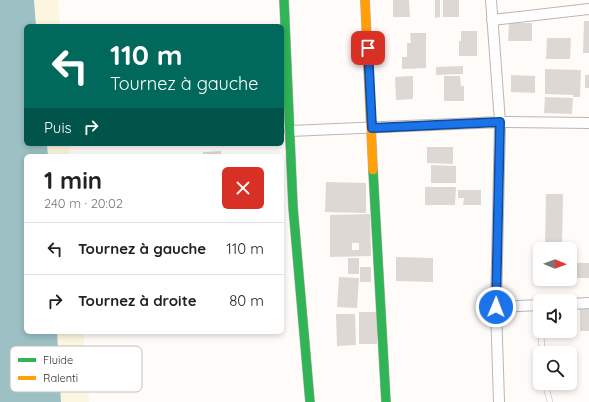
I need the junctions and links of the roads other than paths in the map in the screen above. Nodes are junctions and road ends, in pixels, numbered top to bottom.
1 (284, 0) edge
2 (365, 0) edge
3 (491, 0) edge
4 (589, 9) edge
5 (492, 20) junction
6 (500, 122) junction
7 (589, 123) edge
8 (372, 128) junction
9 (290, 131) junction
10 (589, 303) edge
11 (577, 304) edge
12 (533, 305) edge
13 (496, 307) junction
14 (547, 390) edge
15 (310, 402) edge
16 (386, 402) edge
17 (499, 402) edge
18 (550, 402) edge

1 - 9 street
2 - 8 street
3 - 5 street
4 - 5 street
5 - 6 street
6 - 7 street
6 - 8 street
6 - 13 street
8 - 9 street
8 - 16 street
9 - 15 street
10 - 11 street
12 - 13 street
13 - 17 street
14 - 18 lane

